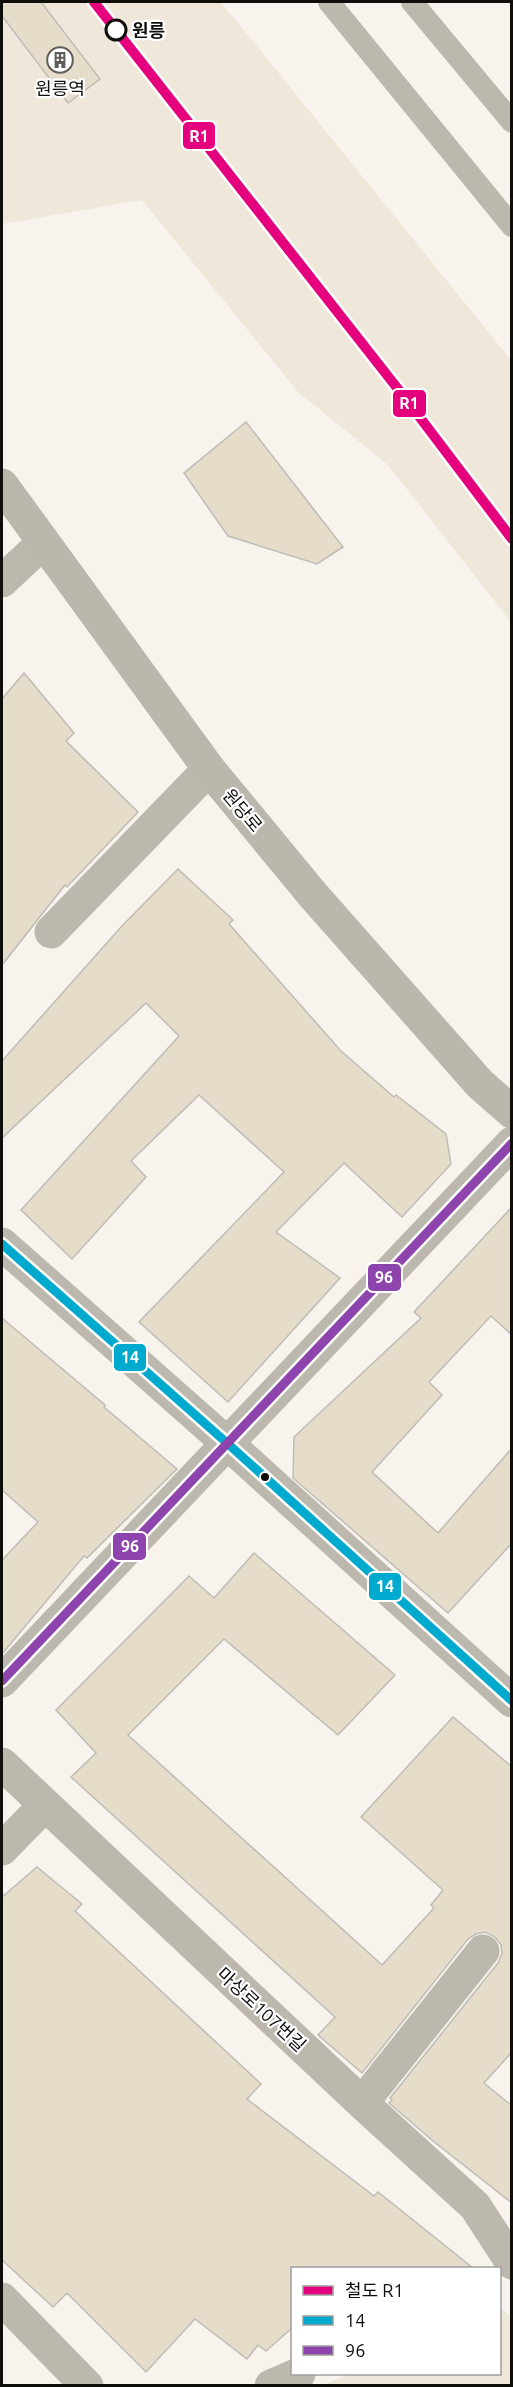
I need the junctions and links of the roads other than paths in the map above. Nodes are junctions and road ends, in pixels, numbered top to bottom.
1 (329, 2) edge
2 (412, 2) edge
3 (512, 122) edge
4 (512, 226) edge
5 (2, 485) edge
6 (43, 543) junction
7 (2, 580) edge
8 (209, 769) junction
9 (51, 932) dead end
10 (512, 1112) edge
11 (512, 1143) edge
12 (2, 1244) edge
13 (227, 1443) junction
14 (2, 1681) edge
15 (512, 1701) edge
16 (2, 1764) edge
17 (45, 1805) junction
18 (2, 1849) edge
19 (483, 1951) dead end
20 (362, 2103) junction
21 (512, 2263) edge
22 (2, 2299) edge
23 (294, 2375) edge
24 (87, 2385) edge
25 (271, 2385) edge

1 - 4 lane
2 - 3 lane
5 - 6 main road, 원당로
6 - 7 street
6 - 8 main road, 원당로
8 - 9 street
8 - 10 main road, 원당로
11 - 13 street
12 - 13 street
13 - 14 street
13 - 15 street
16 - 17 street, 마상로107번길
17 - 18 street
17 - 20 street, 마상로107번길
19 - 20 street
20 - 21 street, 마상로107번길
22 - 24 street
23 - 25 street

